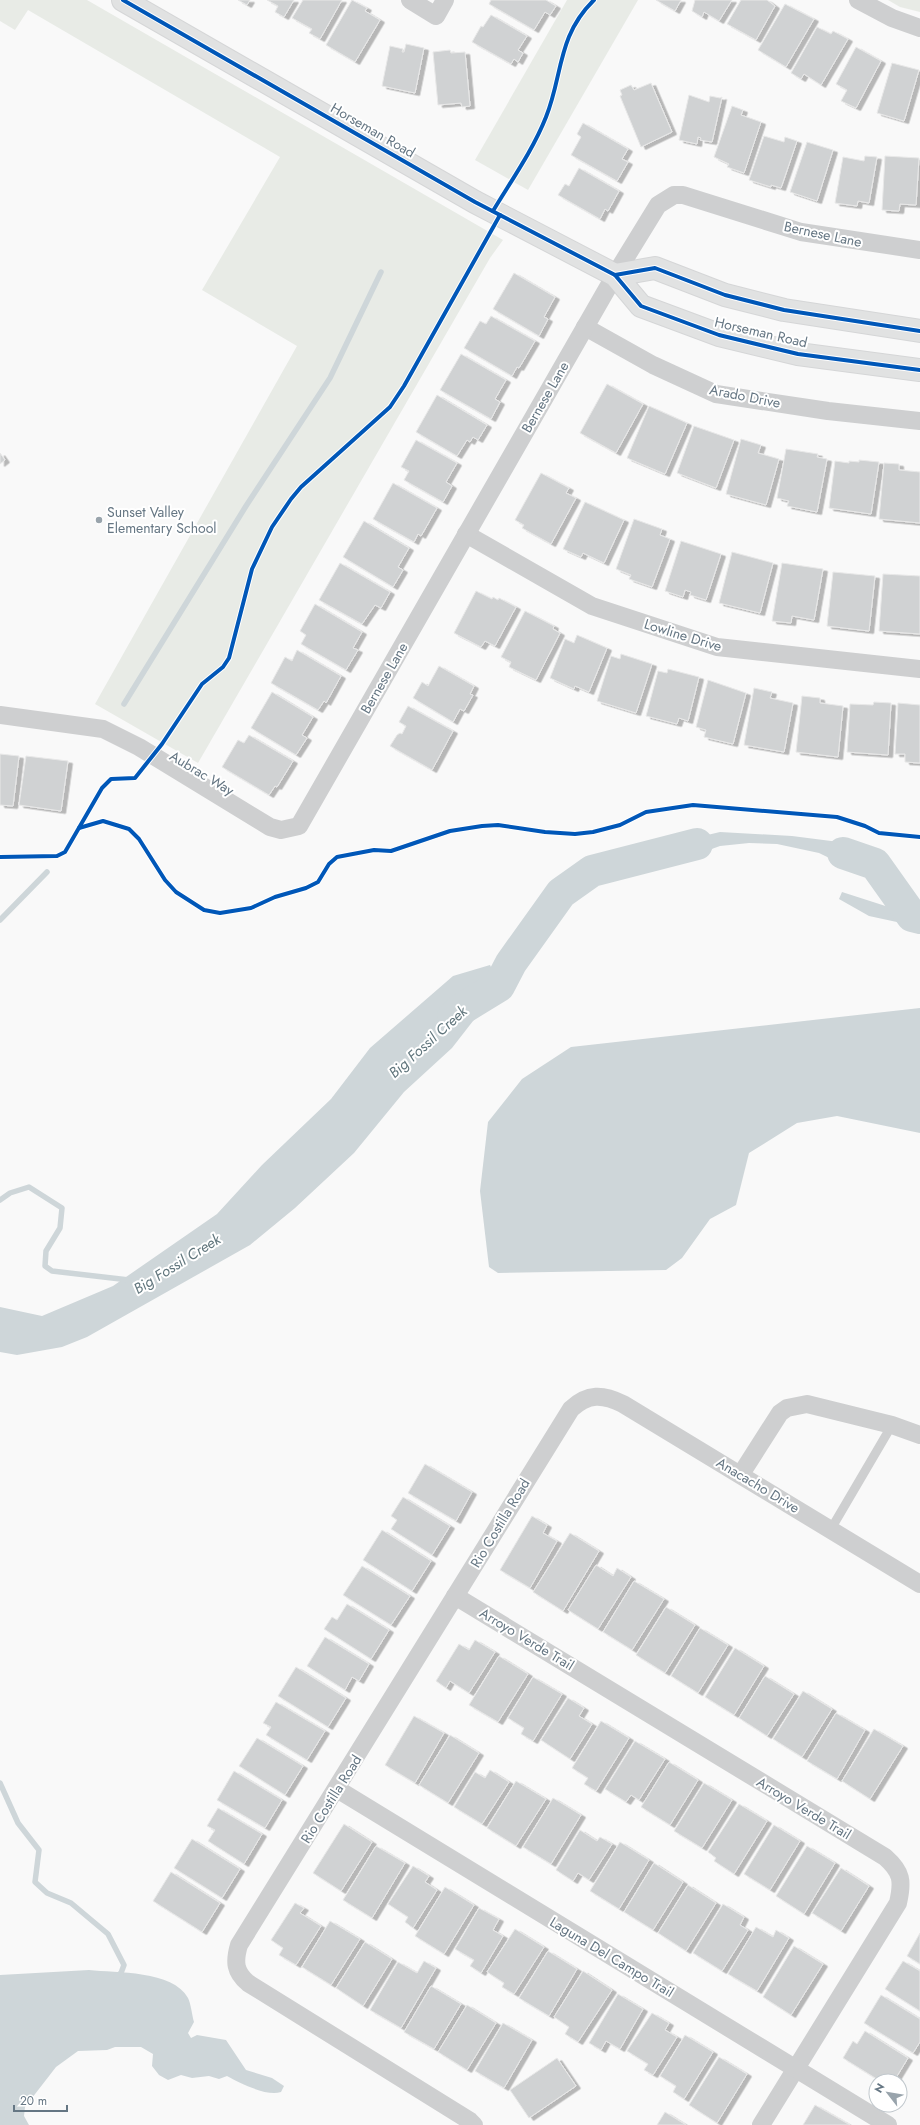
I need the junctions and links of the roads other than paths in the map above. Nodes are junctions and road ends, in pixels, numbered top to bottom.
1 (123, 0) edge
2 (410, 0) edge
3 (445, 0) edge
4 (858, 0) edge
5 (920, 28) edge
6 (920, 250) edge
7 (615, 275) junction
8 (585, 327) junction
9 (920, 331) edge
10 (920, 370) edge
11 (920, 422) edge
12 (466, 534) junction
13 (920, 669) edge
14 (0, 715) edge
15 (299, 826) joint
16 (591, 1396) joint
17 (892, 1426) junction
18 (920, 1435) edge
19 (741, 1474) junction
20 (831, 1529) junction
21 (920, 1582) edge
22 (455, 1596) junction
23 (337, 1789) junction
24 (795, 2070) junction
25 (474, 2125) edge
26 (761, 2125) edge
27 (888, 2125) edge

1 - 7 street, Horseman Road
2 - 3 street
4 - 5 street
6 - 7 street, Bernese Lane
7 - 8 street, Bernese Lane
7 - 9 street, Horseman Road
7 - 10 street, Horseman Road
8 - 11 street, Arado Drive
8 - 12 street, Bernese Lane
12 - 13 street, Lowline Drive
12 - 15 street, Bernese Lane
14 - 15 street, Aubrac Way
16 - 19 street, Anacacho Drive
16 - 22 street, Rio Costilla Road
17 - 18 street
17 - 19 street
17 - 20 lane
19 - 20 street, Anacacho Drive
20 - 21 street, Anacacho Drive
22 - 23 street, Rio Costilla Road
22 - 24 street, Arroyo Verde Trail
23 - 24 street, Laguna Del Campo Trail
23 - 25 street, Rio Costilla Road
24 - 26 street, Arroyo Verde Trail
24 - 27 street, Laguna Del Campo Trail

